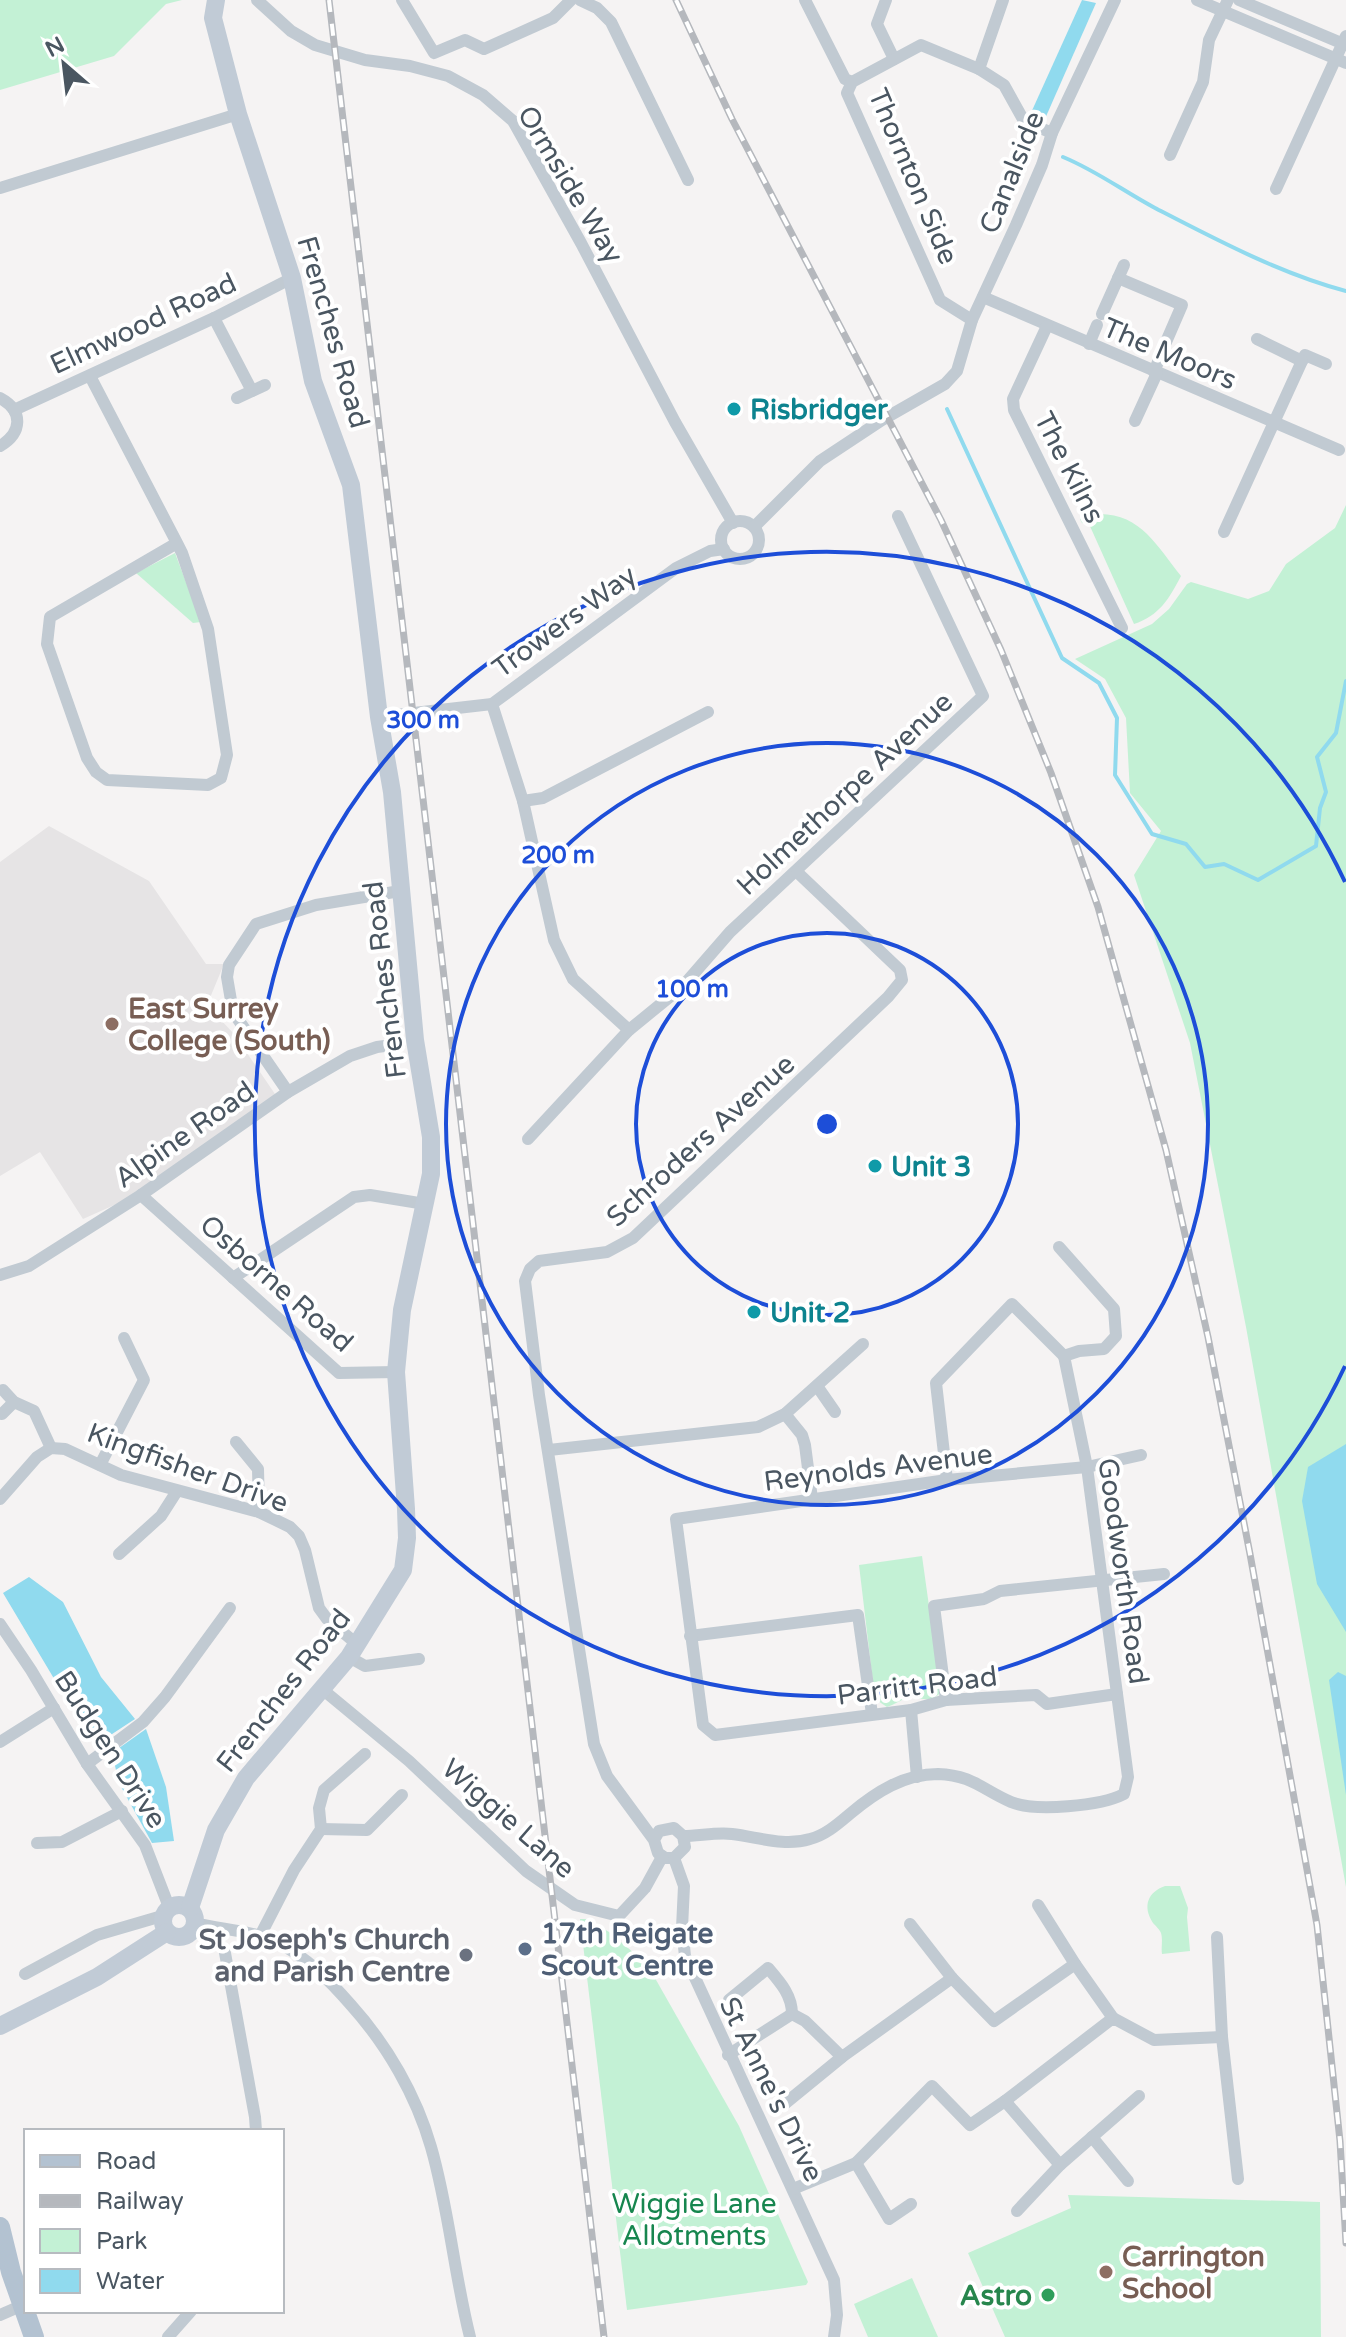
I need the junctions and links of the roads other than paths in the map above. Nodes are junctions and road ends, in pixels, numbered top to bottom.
1 (216, 0) edge
2 (257, 0) edge
3 (402, 0) edge
4 (571, 0) edge
5 (580, 0) edge
6 (805, 0) edge
7 (886, 0) edge
8 (1003, 0) edge
9 (1115, 0) edge
10 (1197, 0) edge
11 (1239, 0) edge
12 (1226, 6) edge
13 (1345, 42) edge
14 (894, 59) junction
15 (1341, 60) edge
16 (979, 69) junction
17 (852, 82) junction
18 (238, 114) junction
19 (1052, 133) junction
20 (1170, 155) dead end
21 (688, 180) dead end
22 (0, 188) edge
23 (1276, 189) dead end
24 (1124, 265) dead end
25 (292, 278) junction
26 (1118, 278) junction
27 (983, 297) junction
28 (214, 318) junction
29 (972, 320) junction
30 (1047, 326) junction
31 (1257, 339) dead end
32 (1089, 344) junction
33 (1302, 361) junction
34 (1326, 364) dead end
35 (1155, 373) junction
36 (90, 376) junction
37 (265, 385) dead end
38 (252, 391) junction
39 (0, 398) edge
40 (237, 398) dead end
41 (14, 410) junction
42 (882, 420) joint
43 (1135, 421) dead end
44 (1272, 422) junction
45 (0, 446) edge
46 (1339, 450) dead end
47 (898, 516) dead end
48 (733, 523) junction
49 (754, 527) junction
50 (1224, 532) dead end
51 (177, 543) junction
52 (724, 549) junction
53 (1122, 628) dead end
54 (492, 704) junction
55 (708, 712) dead end
56 (379, 717) junction
57 (523, 801) junction
58 (797, 872) junction
59 (400, 891) junction
60 (629, 1030) junction
61 (400, 1044) dead end
62 (288, 1092) junction
63 (528, 1139) dead end
64 (141, 1195) junction
65 (425, 1204) junction
66 (1059, 1247) dead end
67 (0, 1275) edge
68 (233, 1278) junction
69 (124, 1338) dead end
70 (863, 1344) dead end
71 (1064, 1356) junction
72 (396, 1372) junction
73 (817, 1386) junction
74 (3, 1390) dead end
75 (14, 1402) junction
76 (835, 1412) dead end
77 (2, 1414) dead end
78 (785, 1414) junction
79 (236, 1442) dead end
80 (51, 1448) junction
81 (549, 1450) junction
82 (1141, 1455) dead end
83 (100, 1465) junction
84 (1087, 1467) junction
85 (947, 1480) junction
86 (177, 1491) junction
87 (0, 1499) edge
88 (812, 1499) junction
89 (259, 1512) junction
90 (119, 1554) dead end
91 (1164, 1574) dead end
92 (1102, 1580) junction
93 (230, 1608) dead end
94 (0, 1624) edge
95 (690, 1636) junction
96 (358, 1656) junction
97 (419, 1659) dead end
98 (322, 1689) junction
99 (1117, 1694) junction
100 (946, 1700) junction
101 (54, 1708) junction
102 (911, 1710) junction
103 (872, 1714) junction
104 (0, 1742) edge
105 (365, 1754) dead end
106 (87, 1764) junction
107 (917, 1777) junction
108 (402, 1795) dead end
109 (122, 1811) junction
110 (321, 1829) junction
111 (683, 1836) junction
112 (654, 1840) junction
113 (37, 1843) dead end
114 (668, 1858) junction
115 (1038, 1905) dead end
116 (192, 1915) junction
117 (166, 1918) junction
118 (910, 1924) dead end
119 (260, 1936) junction
120 (1217, 1937) dead end
121 (225, 1953) dead end
122 (1075, 1964) junction
123 (25, 1974) dead end
124 (952, 1978) junction
125 (729, 2000) dead end
126 (792, 2014) junction
127 (1113, 2018) junction
128 (0, 2026) edge
129 (1222, 2037) junction
130 (728, 2055) junction
131 (842, 2057) junction
132 (1139, 2096) dead end
133 (1005, 2101) junction
134 (782, 2106) dead end
135 (256, 2129) edge
136 (1092, 2137) junction
137 (856, 2163) junction
138 (1060, 2165) junction
139 (1238, 2179) dead end
140 (1128, 2181) dead end
141 (793, 2189) junction
142 (911, 2204) dead end
143 (1017, 2211) dead end
144 (0, 2227) edge
145 (0, 2248) edge
146 (11, 2272) junction
147 (23, 2305) junction
148 (24, 2308) edge
149 (26, 2313) edge
150 (189, 2313) edge
151 (0, 2315) edge
152 (34, 2337) edge
153 (168, 2337) edge
154 (470, 2337) edge
155 (834, 2337) edge

1 - 18 street, Frenches Road
2 - 48 street, Ormside Way
3 - 4 street
5 - 21 street
6 - 17 street
7 - 14 street
8 - 16 street
9 - 19 street, Canalside
10 - 12 street
11 - 13 street
12 - 15 street
12 - 20 street
13 - 15 street
14 - 16 street, Thornton Side
14 - 17 street, Thornton Side
15 - 23 street
16 - 19 street, Thornton Side
17 - 29 street, Thornton Side
18 - 22 street
18 - 25 street, Frenches Road
19 - 27 street, Canalside
24 - 26 street
25 - 28 street, Elmwood Road
25 - 56 street, Frenches Road
26 - 32 street
26 - 35 street
27 - 29 street, Canalside
27 - 30 street, The Moors
28 - 36 street, Elmwood Road
28 - 38 street
29 - 42 street, Canalside
30 - 32 street, The Moors
30 - 53 street, The Kilns
31 - 33 street
32 - 35 street, The Moors
33 - 34 street
33 - 44 street
35 - 43 street
35 - 44 street, The Moors
36 - 41 street, Elmwood Road
36 - 51 street
37 - 38 street
38 - 40 street
39 - 41 street
41 - 45 street
42 - 49 street, Trowers Way
44 - 46 street, The Moors
44 - 50 street
47 - 58 street, Holmethorpe Avenue
48 - 49 street
48 - 52 street
49 - 52 street, Trowers Way
51 - 51 street
52 - 54 street, Trowers Way
54 - 56 street, Trowers Way
54 - 57 street
55 - 57 street
56 - 59 street, Frenches Road
57 - 60 street
58 - 60 street, Holmethorpe Avenue
58 - 81 street, Schroders Avenue
59 - 62 street
59 - 65 street, Frenches Road
60 - 63 street, Holmethorpe Avenue
61 - 62 street, Alpine Road
62 - 64 street, Alpine Road
64 - 67 street, Alpine Road
64 - 68 street, Osborne Road
65 - 68 street
65 - 72 street, Frenches Road
66 - 71 street
68 - 72 street, Osborne Road
69 - 83 street
70 - 73 street
71 - 84 street, Goodworth Road
71 - 85 street
72 - 96 street, Frenches Road
73 - 76 street
73 - 78 street
74 - 75 street
75 - 77 street
75 - 80 street
78 - 81 street
78 - 88 street
79 - 89 street
80 - 83 street, Kingfisher Drive
80 - 87 street, Kingfisher Drive
81 - 112 street
82 - 84 street, Reynolds Avenue
83 - 86 street, Kingfisher Drive
84 - 85 street, Reynolds Avenue
84 - 92 street, Goodworth Road
85 - 88 street, Reynolds Avenue
86 - 89 street, Kingfisher Drive
86 - 90 street
88 - 95 street, Reynolds Avenue
89 - 96 street, Kingfisher Drive
91 - 92 street
92 - 99 street, Goodworth Road
92 - 100 street
93 - 106 street
94 - 101 street, Budgen Drive
95 - 103 street, Parritt Road
95 - 103 street
96 - 97 street
96 - 98 street, Frenches Road
98 - 114 street, Wiggie Lane
98 - 116 street, Frenches Road
99 - 100 street, Parritt Road
99 - 107 street, Goodworth Road
100 - 102 street, Parritt Road
101 - 104 street
101 - 106 street, Budgen Drive
102 - 103 street, Parritt Road
102 - 107 street
105 - 110 street
106 - 109 street, Budgen Drive
107 - 111 street
108 - 110 street
109 - 113 street
109 - 117 street, Budgen Drive
110 - 119 street
111 - 112 street
111 - 114 street
112 - 114 street
114 - 130 street, St Anne's Drive
115 - 122 street
116 - 117 street
116 - 117 street
116 - 119 street
117 - 123 street
117 - 128 street
118 - 124 street
119 - 154 street
120 - 129 street
121 - 135 street
122 - 124 street
122 - 127 street
124 - 131 street
125 - 126 street
126 - 130 street
126 - 131 street
127 - 129 street
127 - 133 street
129 - 139 street
130 - 141 street, St Anne's Drive
131 - 134 street
132 - 136 street
133 - 137 street
133 - 138 street
136 - 138 street
136 - 140 street
137 - 141 street
137 - 142 street
138 - 143 street
141 - 155 street, St Anne's Drive
144 - 146 main road
145 - 146 main road
146 - 147 main road
147 - 148 main road
147 - 151 street
149 - 152 main road
150 - 153 street

